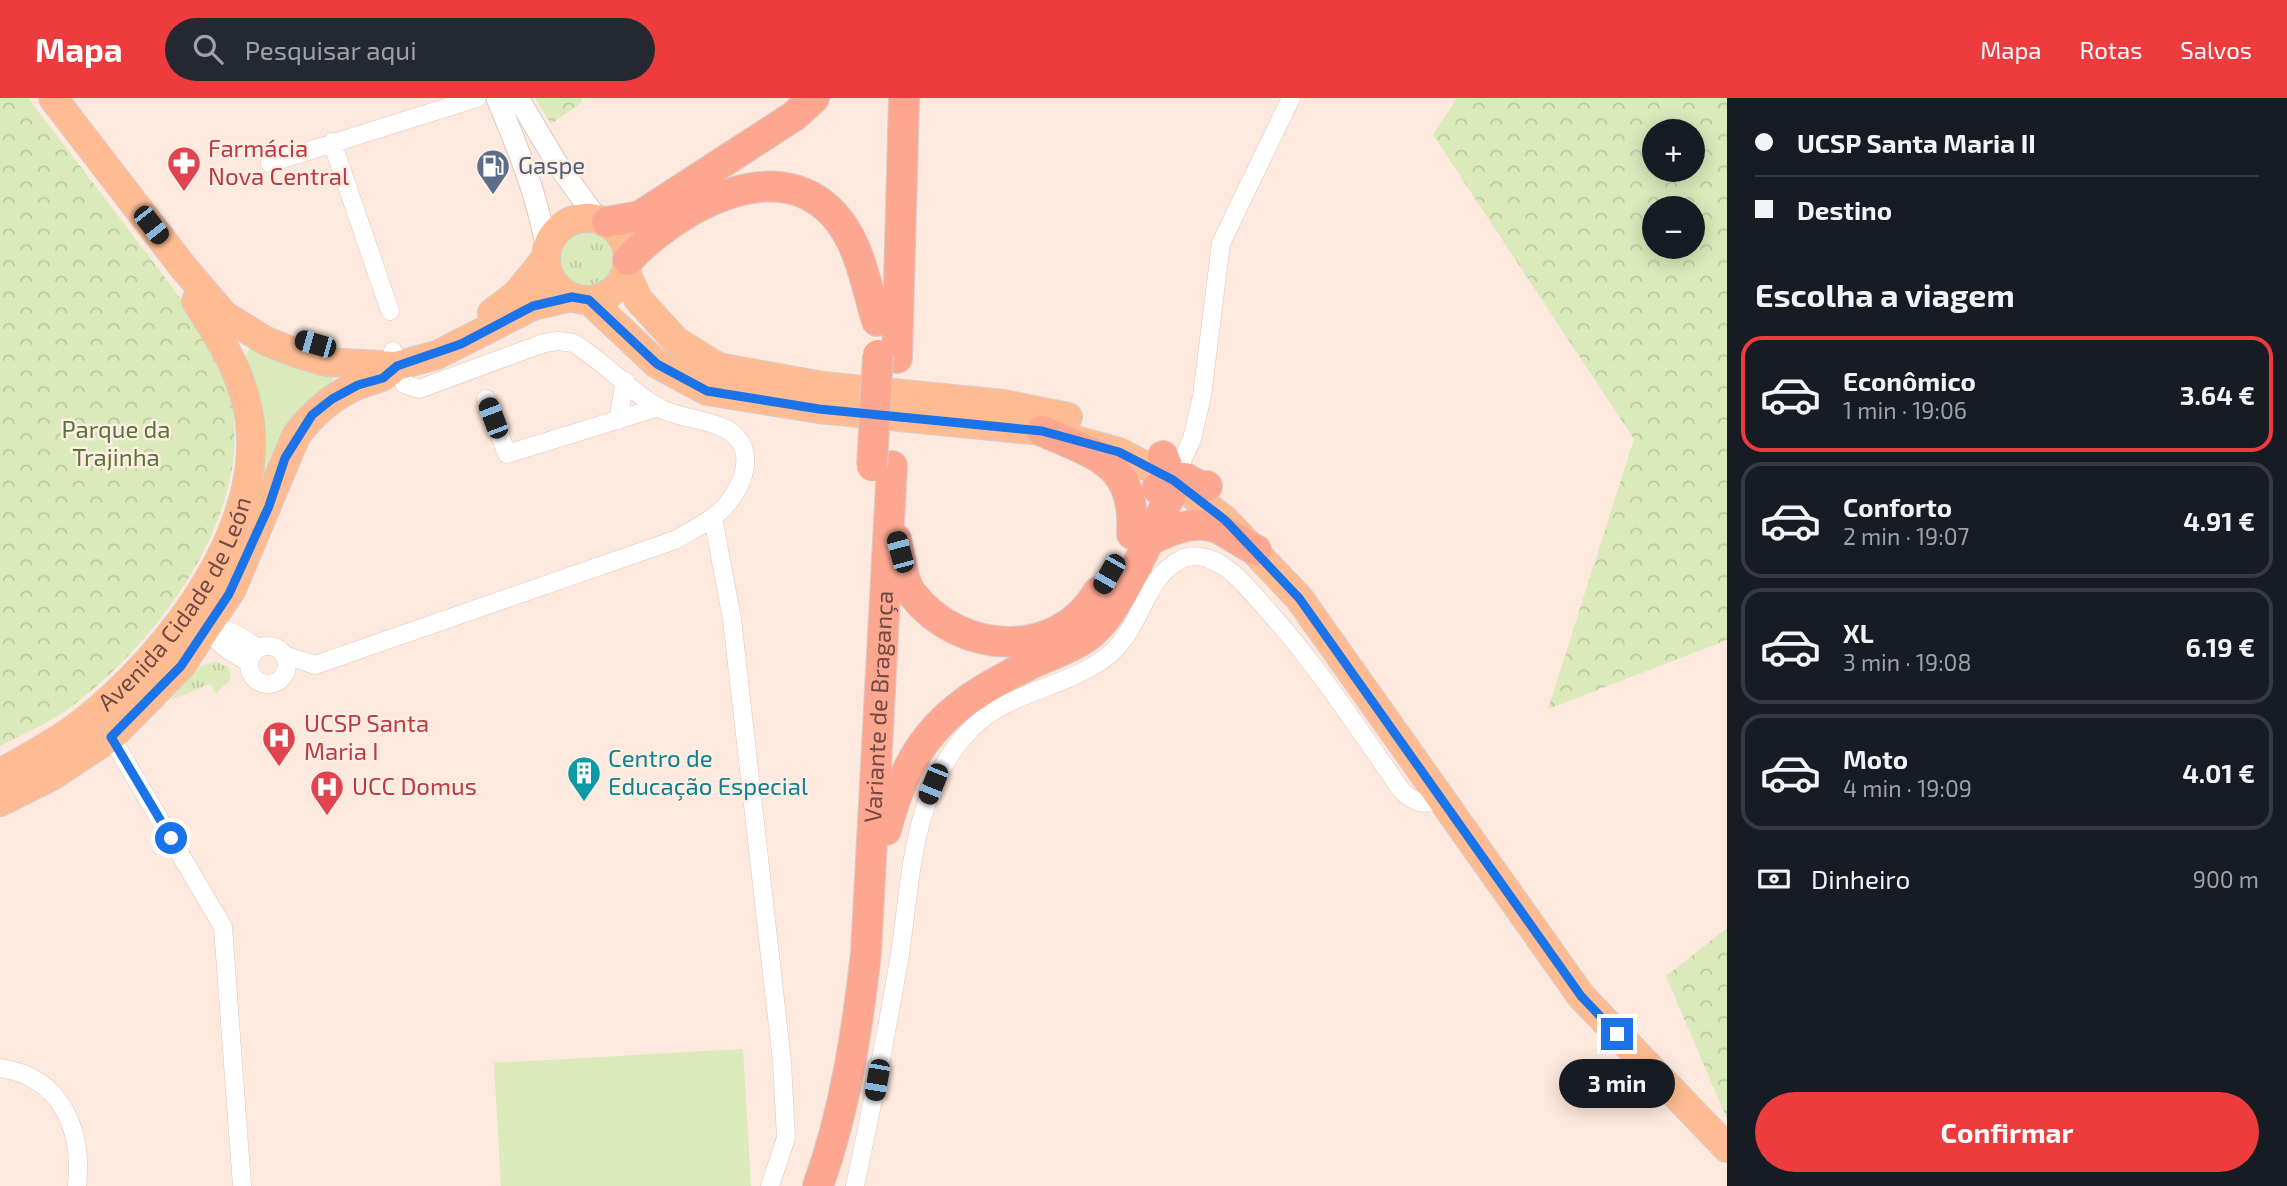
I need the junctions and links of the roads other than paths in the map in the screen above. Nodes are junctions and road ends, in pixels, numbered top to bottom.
1 (53, 98) edge
2 (71, 98) edge
3 (477, 98) edge
4 (497, 98) edge
5 (518, 98) edge
6 (814, 98) edge
7 (885, 98) edge
8 (904, 98) edge
9 (1291, 98) edge
10 (512, 133) junction
11 (332, 142) junction
12 (270, 163) dead end
13 (572, 185) junction
14 (602, 220) junction
15 (547, 255) junction
16 (627, 266) junction
17 (183, 267) junction
18 (580, 298) junction
19 (390, 311) dead end
20 (877, 321) junction
21 (265, 332) junction
22 (332, 356) junction
23 (888, 356) junction
24 (395, 358) junction
25 (237, 372) junction
26 (625, 381) junction
27 (332, 399) junction
28 (486, 400) dead end
29 (659, 407) junction
30 (618, 420) junction
31 (1042, 431) junction
32 (251, 460) junction
33 (882, 466) junction
34 (1172, 467) junction
35 (1207, 486) joint
36 (888, 512) junction
37 (713, 517) junction
38 (1140, 538) junction
39 (1256, 550) junction
40 (229, 594) junction
41 (208, 627) junction
42 (239, 636) junction
43 (226, 650) junction
44 (188, 655) junction
45 (284, 655) junction
46 (253, 656) junction
47 (151, 659) junction
48 (311, 664) junction
49 (285, 674) junction
50 (111, 737) junction
51 (0, 773) edge
52 (1440, 801) junction
53 (0, 803) edge
54 (873, 874) junction
55 (0, 1068) edge
56 (1727, 1148) edge
57 (77, 1186) edge
58 (242, 1186) edge
59 (770, 1186) edge
60 (801, 1186) edge
61 (818, 1186) edge
62 (855, 1186) edge

1 - 17 main road
2 - 21 main road
3 - 11 street
4 - 10 street
5 - 13 street
6 - 14 highway
7 - 20 highway, Variante de Bragança
8 - 23 highway, Variante de Bragança
9 - 34 street
10 - 13 street
10 - 15 street
11 - 12 street
11 - 19 street
13 - 14 street
14 - 15 main road
14 - 16 main road
15 - 18 main road
15 - 24 main road
16 - 18 main road
16 - 20 highway
16 - 34 main road
17 - 21 main road
17 - 25 main road, Avenida Cidade de León
18 - 24 main road
18 - 31 main road
20 - 23 highway, Variante de Bragança
21 - 22 main road
21 - 25 main road
22 - 24 main road
22 - 27 main road
23 - 33 highway, Variante de Bragança, bridge
24 - 26 street
24 - 27 main road, Avenida Cidade de León
25 - 32 main road, Avenida Cidade de León
26 - 29 street
26 - 30 street
27 - 40 main road, Avenida Cidade de León
28 - 30 street
29 - 30 street
29 - 37 street
31 - 34 main road
31 - 38 highway
32 - 41 street
32 - 47 main road, Avenida Cidade de León
33 - 36 highway, Variante de Bragança
33 - 60 highway, Variante de Bragança
34 - 35 highway
34 - 38 highway
34 - 39 main road
35 - 52 main road
36 - 38 highway
36 - 54 highway, Variante de Bragança
37 - 48 street
37 - 59 street
38 - 39 highway
38 - 54 highway
39 - 52 main road
40 - 41 main road, Avenida Cidade de León
40 - 42 street
41 - 42 street
41 - 43 street
41 - 44 main road, Avenida Cidade de León
41 - 47 street
42 - 46 street
43 - 44 street
43 - 46 street
44 - 50 main road, Avenida Cidade de León
45 - 46 street
45 - 48 street
45 - 49 street
46 - 49 street
47 - 50 street
47 - 51 main road, Avenida Cidade de León
48 - 49 street
50 - 53 main road, Avenida Cidade de León
50 - 58 street, Avenida Cidade de León
52 - 56 main road
52 - 62 street
54 - 61 highway, Variante de Bragança
55 - 57 street

